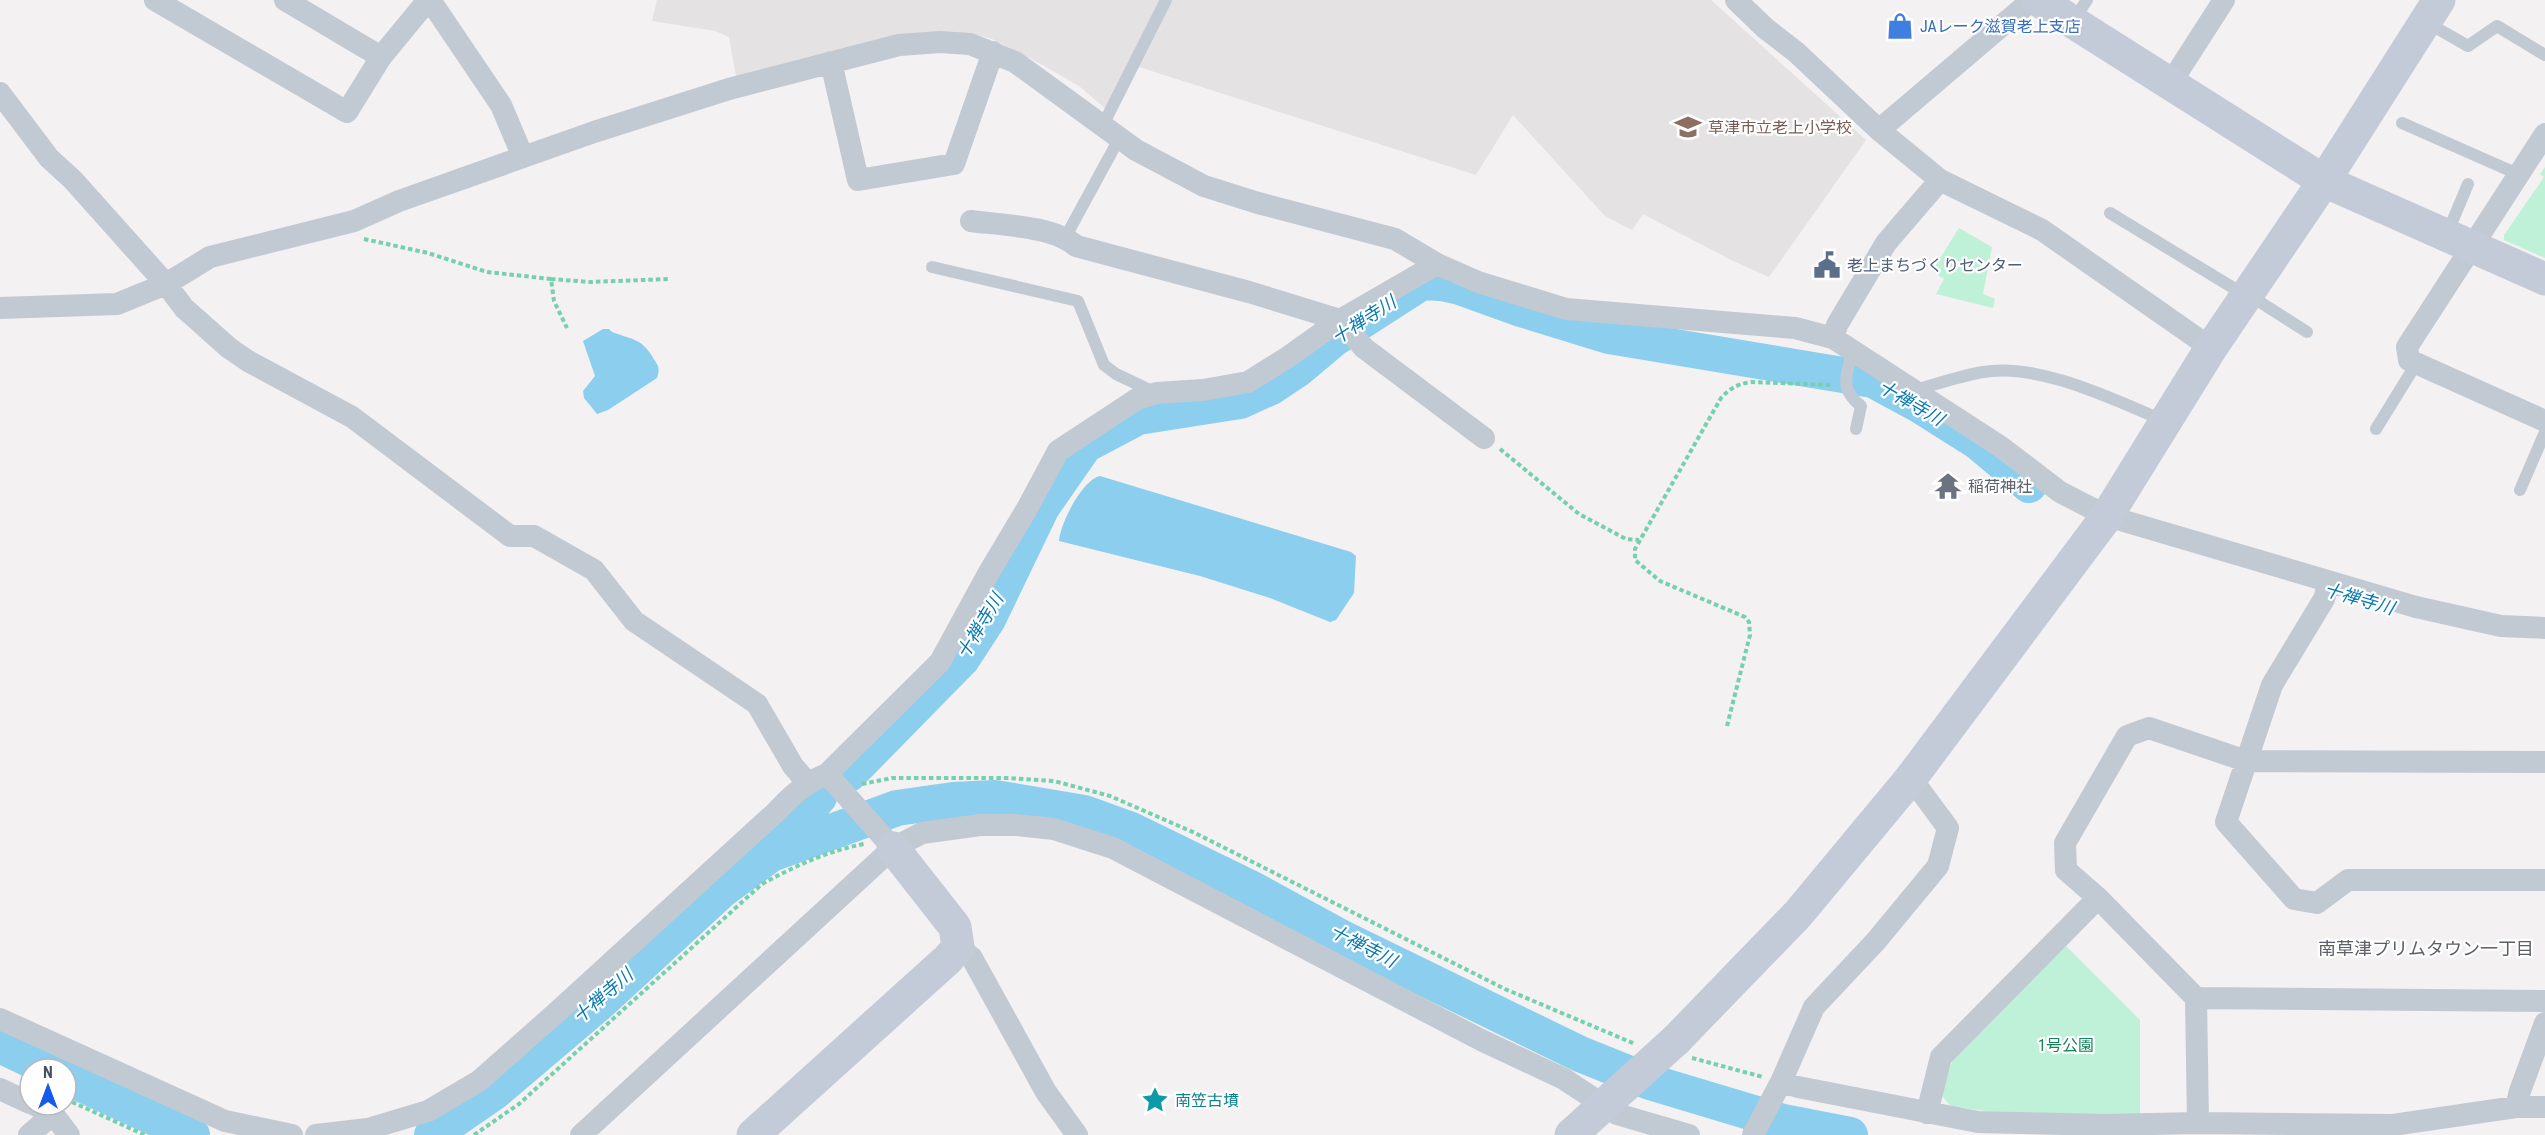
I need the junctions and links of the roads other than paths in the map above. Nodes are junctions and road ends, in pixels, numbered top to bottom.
1 (155, 0) edge
2 (285, 0) edge
3 (429, 0) edge
4 (1166, 0) edge
5 (1736, 0) edge
6 (2032, 0) edge
7 (2038, 0) edge
8 (2224, 0) edge
9 (314, 7) edge
10 (2080, 11) edge
11 (2432, 11) edge
12 (993, 52) junction
13 (2545, 55) edge
14 (381, 57) junction
15 (831, 62) junction
16 (2170, 84) junction
17 (0, 93) edge
18 (2402, 123) dead end
19 (1879, 130) junction
20 (1111, 131) junction
21 (2545, 134) edge
22 (523, 157) junction
23 (2520, 174) junction
24 (1940, 180) junction
25 (2324, 181) junction
26 (2468, 184) dead end
27 (2110, 213) dead end
28 (971, 221) dead end
29 (1065, 238) junction
30 (2459, 240) junction
31 (1437, 264) junction
32 (932, 267) dead end
33 (2545, 279) edge
34 (166, 284) junction
35 (2247, 295) junction
36 (0, 308) edge
37 (1346, 327) junction
38 (2307, 332) dead end
39 (1833, 338) junction
40 (2211, 348) junction
41 (1853, 350) junction
42 (2416, 364) junction
43 (1915, 390) junction
44 (1157, 393) junction
45 (2545, 421) edge
46 (2166, 422) junction
47 (1856, 429) dead end
48 (2376, 429) dead end
49 (2545, 432) edge
50 (1484, 438) road end
51 (2520, 490) dead end
52 (2108, 516) junction
53 (2329, 582) junction
54 (2545, 628) edge
55 (2246, 761) junction
56 (2545, 762) edge
57 (1911, 778) junction
58 (830, 785) junction
59 (885, 840) junction
60 (2545, 880) edge
61 (2098, 898) junction
62 (958, 947) junction
63 (2196, 998) junction
64 (2545, 1001) edge
65 (0, 1019) edge
66 (2545, 1023) edge
67 (0, 1089) edge
68 (1777, 1089) junction
69 (18, 1097) edge
70 (1604, 1105) junction
71 (2516, 1107) junction
72 (2545, 1107) edge
73 (1927, 1113) junction
74 (43, 1117) edge
75 (58, 1117) edge
76 (2198, 1123) junction
77 (1754, 1133) edge
78 (29, 1135) edge
79 (69, 1135) edge
80 (292, 1135) edge
81 (316, 1135) edge
82 (580, 1135) edge
83 (753, 1135) edge
84 (1077, 1135) edge
85 (1571, 1135) edge
86 (1689, 1135) edge

1 - 14 street
2 - 9 street
3 - 14 street
3 - 22 street
4 - 20 lane
5 - 19 street
6 - 19 street
7 - 10 street
8 - 16 street
9 - 14 street
10 - 16 street
11 - 13 lane
11 - 25 street
12 - 15 street
12 - 15 street
12 - 20 street
15 - 22 street
16 - 25 street
17 - 34 street
18 - 23 lane
19 - 24 street
20 - 29 lane
20 - 31 street
21 - 23 street
22 - 34 street
23 - 30 street
24 - 39 street
24 - 40 street
25 - 30 street
25 - 35 street
26 - 30 lane
27 - 35 lane
28 - 29 street
29 - 37 street
30 - 33 street
30 - 42 street
31 - 37 street
31 - 39 street
32 - 44 lane
34 - 36 street
34 - 58 street
35 - 38 lane
35 - 40 street
37 - 44 street
37 - 50 street
39 - 41 street
40 - 46 street
41 - 43 street
41 - 47 lane
42 - 45 street
42 - 48 lane
43 - 46 lane
43 - 52 street
44 - 58 street
46 - 52 street
49 - 51 lane
52 - 53 street
52 - 57 street
53 - 54 street
53 - 55 street
55 - 56 street
55 - 60 street
55 - 61 street
57 - 68 street
57 - 70 street, bridge
58 - 59 street
58 - 81 street
59 - 62 street
59 - 70 street
59 - 82 street
61 - 63 street
61 - 73 street
62 - 83 street
62 - 84 street
63 - 64 street
63 - 76 street
65 - 80 street
66 - 71 street
67 - 69 street
68 - 73 street
68 - 77 street
70 - 85 street
70 - 86 street
71 - 72 street
71 - 76 street
73 - 76 street
74 - 78 street
75 - 79 street

